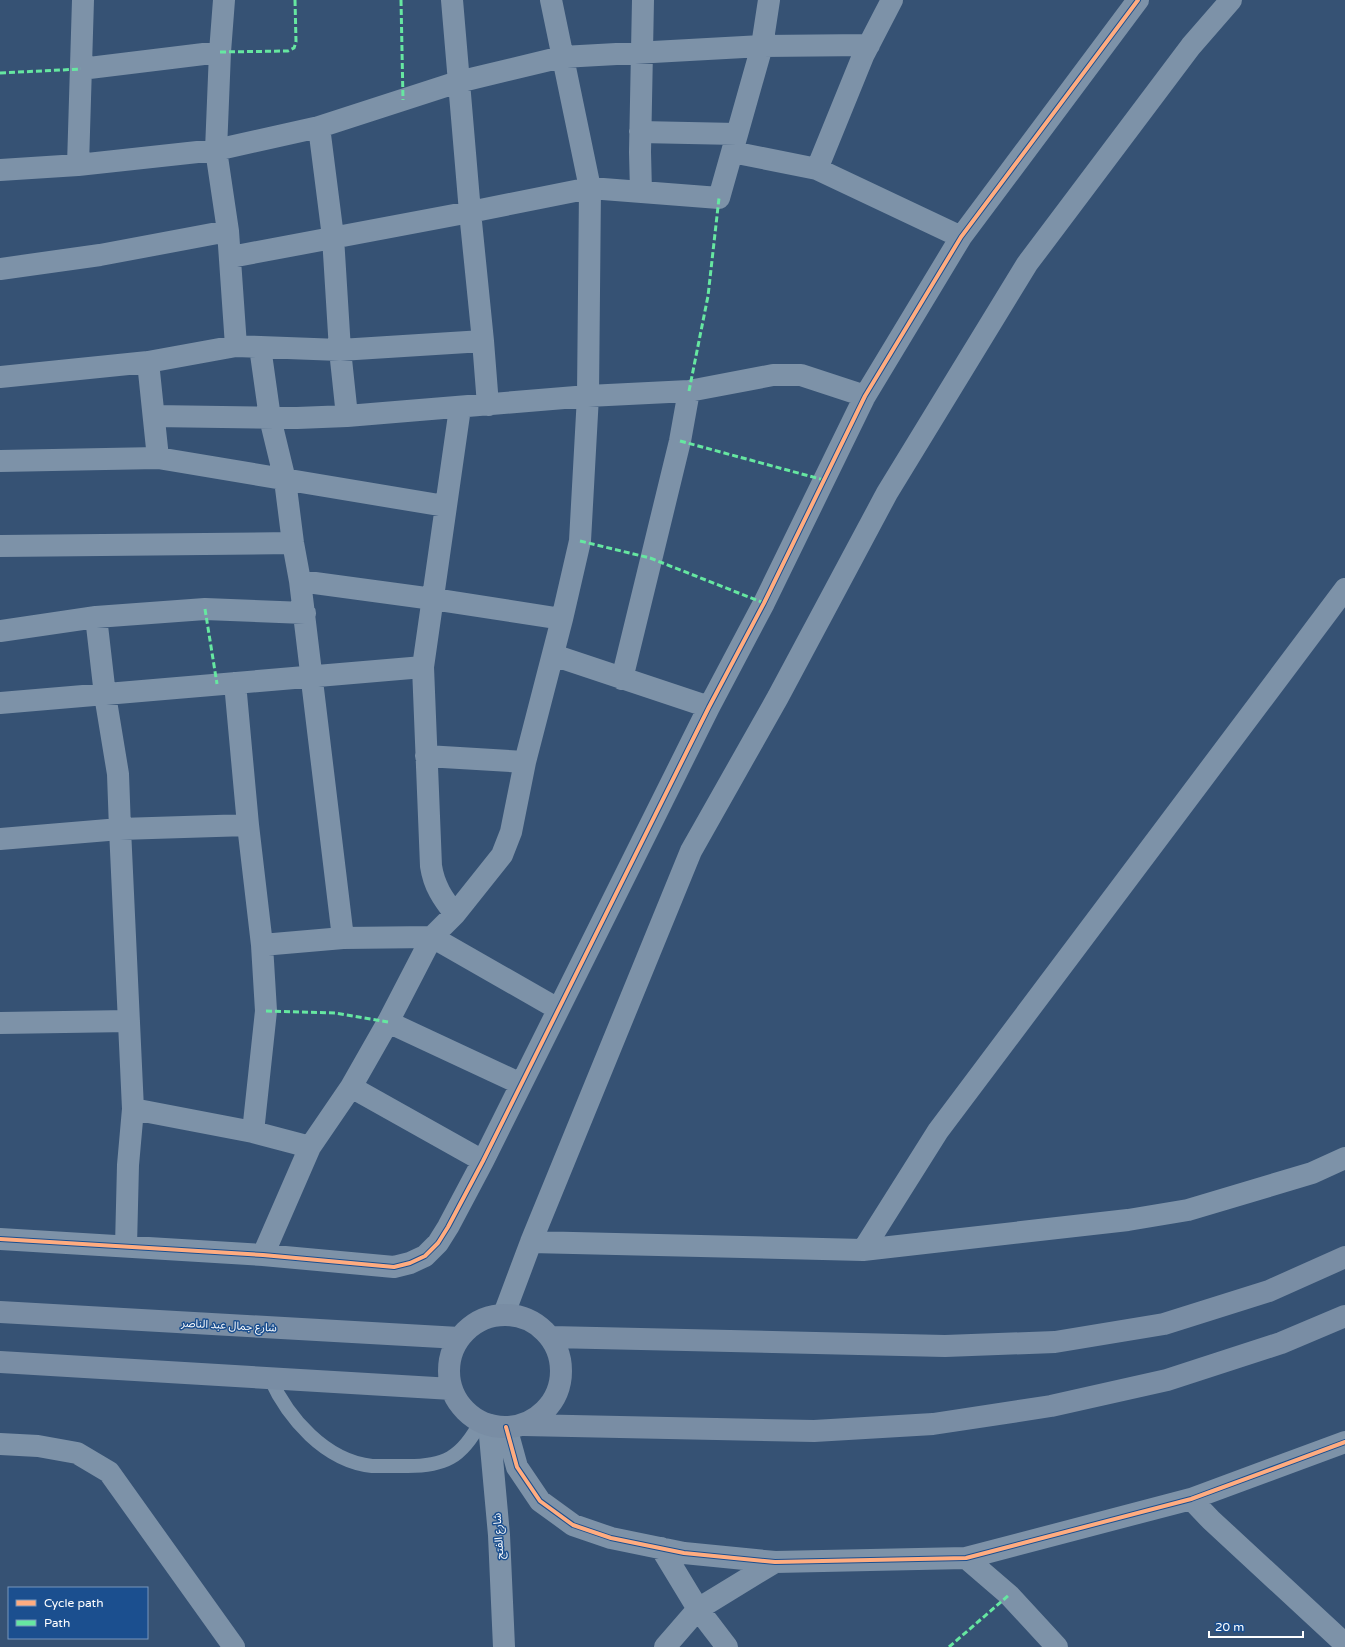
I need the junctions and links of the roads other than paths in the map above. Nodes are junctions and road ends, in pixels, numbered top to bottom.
1 (82, 0) edge
2 (224, 0) edge
3 (452, 0) edge
4 (551, 0) edge
5 (643, 0) edge
6 (769, 0) edge
7 (892, 0) edge
8 (1138, 0) edge
9 (1231, 0) edge
10 (869, 45) junction
11 (762, 46) junction
12 (220, 52) junction
13 (642, 53) junction
14 (562, 57) junction
15 (81, 69) junction
16 (458, 82) junction
17 (320, 127) junction
18 (640, 132) junction
19 (735, 143) junction
20 (216, 150) junction
21 (78, 165) junction
22 (817, 169) junction
23 (0, 170) edge
24 (590, 188) junction
25 (641, 192) junction
26 (470, 212) junction
27 (228, 231) junction
28 (333, 237) junction
29 (961, 237) junction
30 (231, 257) junction
31 (0, 269) edge
32 (484, 341) junction
33 (236, 346) junction
34 (260, 347) junction
35 (340, 350) junction
36 (148, 362) junction
37 (0, 377) edge
38 (689, 390) junction
39 (588, 396) junction
40 (865, 396) junction
41 (488, 405) junction
42 (460, 408) junction
43 (154, 416) junction
44 (347, 416) junction
45 (270, 418) junction
46 (158, 458) junction
47 (0, 461) edge
48 (284, 480) junction
49 (445, 506) junction
50 (293, 543) junction
51 (0, 546) edge
52 (300, 581) junction
53 (1345, 589) edge
54 (433, 599) junction
55 (305, 613) junction
56 (96, 617) junction
57 (562, 619) junction
58 (0, 631) edge
59 (553, 655) junction
60 (423, 666) junction
61 (313, 676) junction
62 (622, 679) junction
63 (235, 683) junction
64 (104, 695) junction
65 (0, 703) edge
66 (709, 707) junction
67 (426, 756) junction
68 (525, 762) junction
69 (248, 825) junction
70 (120, 829) junction
71 (0, 839) edge
72 (455, 914) junction
73 (432, 937) junction
74 (343, 938) junction
75 (262, 945) junction
76 (558, 1009) junction
77 (129, 1021) junction
78 (388, 1022) junction
79 (0, 1023) edge
80 (521, 1084) junction
81 (352, 1087) junction
82 (133, 1109) junction
83 (253, 1132) junction
84 (310, 1147) junction
85 (1345, 1158) edge
86 (483, 1161) junction
87 (0, 1239) edge
88 (531, 1242) junction
89 (126, 1246) junction
90 (863, 1250) junction
91 (263, 1255) junction
92 (1345, 1257) edge
93 (0, 1312) edge
94 (504, 1314) junction
95 (1345, 1316) edge
96 (551, 1336) junction
97 (459, 1338) junction
98 (0, 1362) edge
99 (270, 1378) junction
100 (452, 1389) junction
101 (500, 1425) junction
102 (1345, 1442) edge
103 (0, 1444) edge
104 (1191, 1499) junction
105 (661, 1548) junction
106 (966, 1558) junction
107 (776, 1562) junction
108 (698, 1609) junction
109 (1345, 1644) edge
110 (234, 1647) edge
111 (504, 1647) edge
112 (665, 1647) edge
113 (727, 1647) edge
114 (1057, 1647) edge

1 - 15 street
2 - 12 street
3 - 16 street
4 - 14 street
5 - 13 street
6 - 11 street
7 - 10 street
8 - 29 street
9 - 88 street
10 - 11 street
10 - 22 street
11 - 13 street
11 - 19 street
12 - 15 street
12 - 20 street
13 - 14 street
13 - 18 street
14 - 16 street
14 - 24 street
15 - 21 street
16 - 17 street
16 - 26 street
17 - 20 street
17 - 28 street
18 - 19 street
18 - 25 street
19 - 22 street
19 - 25 street
20 - 21 street
20 - 27 street
21 - 23 street
22 - 29 street
24 - 25 street
24 - 26 street
24 - 39 street
26 - 28 street
26 - 32 street
27 - 30 street
27 - 31 street
28 - 30 street
28 - 35 street
29 - 40 street
30 - 33 street
32 - 35 street
32 - 41 street
33 - 34 street
33 - 36 street
34 - 35 street
34 - 45 street
35 - 44 street
36 - 37 street
36 - 43 street
38 - 39 street
38 - 40 street
38 - 62 street
39 - 41 street
39 - 57 street
40 - 66 street
41 - 42 street
42 - 44 street
42 - 49 street
43 - 45 street
43 - 46 street
44 - 45 street
45 - 48 street
46 - 47 street
46 - 48 street
48 - 49 street
48 - 50 street
49 - 54 street
50 - 51 street
50 - 52 street
52 - 54 street
52 - 55 street
53 - 90 street
54 - 57 street
54 - 60 street
55 - 56 street
55 - 61 street
56 - 58 street
56 - 64 street
57 - 59 street
59 - 62 street
59 - 68 street
60 - 61 street
60 - 67 street
61 - 63 street
61 - 74 street
62 - 66 street
63 - 64 street
63 - 69 street
64 - 65 street
64 - 70 street
66 - 76 street
67 - 68 street
67 - 72 street
68 - 72 street
69 - 70 street
69 - 75 street
70 - 71 street
70 - 77 street
72 - 73 street
73 - 74 street
73 - 76 street
73 - 78 street
74 - 75 street
75 - 83 street
76 - 80 street
77 - 79 street
77 - 82 street
78 - 80 street
78 - 81 street
80 - 86 street
81 - 84 street
81 - 86 street
82 - 83 street
82 - 89 street
83 - 84 street
84 - 91 street
85 - 90 street
86 - 91 street
87 - 89 street
88 - 90 street
88 - 94 street
89 - 91 street
92 - 96 main road
93 - 97 main road, شارع جمال عبد الناصر
94 - 96 main road
94 - 97 main road
95 - 101 main road
96 - 101 main road
97 - 100 main road
98 - 99 main road
99 - 100 main road
99 - 101 lane
100 - 101 main road
101 - 105 street
101 - 111 street, شارع الفتح
102 - 104 street
103 - 110 street
104 - 106 street
104 - 109 street
105 - 107 street
105 - 108 street
106 - 107 street
106 - 114 street
107 - 108 street
108 - 112 street
108 - 113 street

